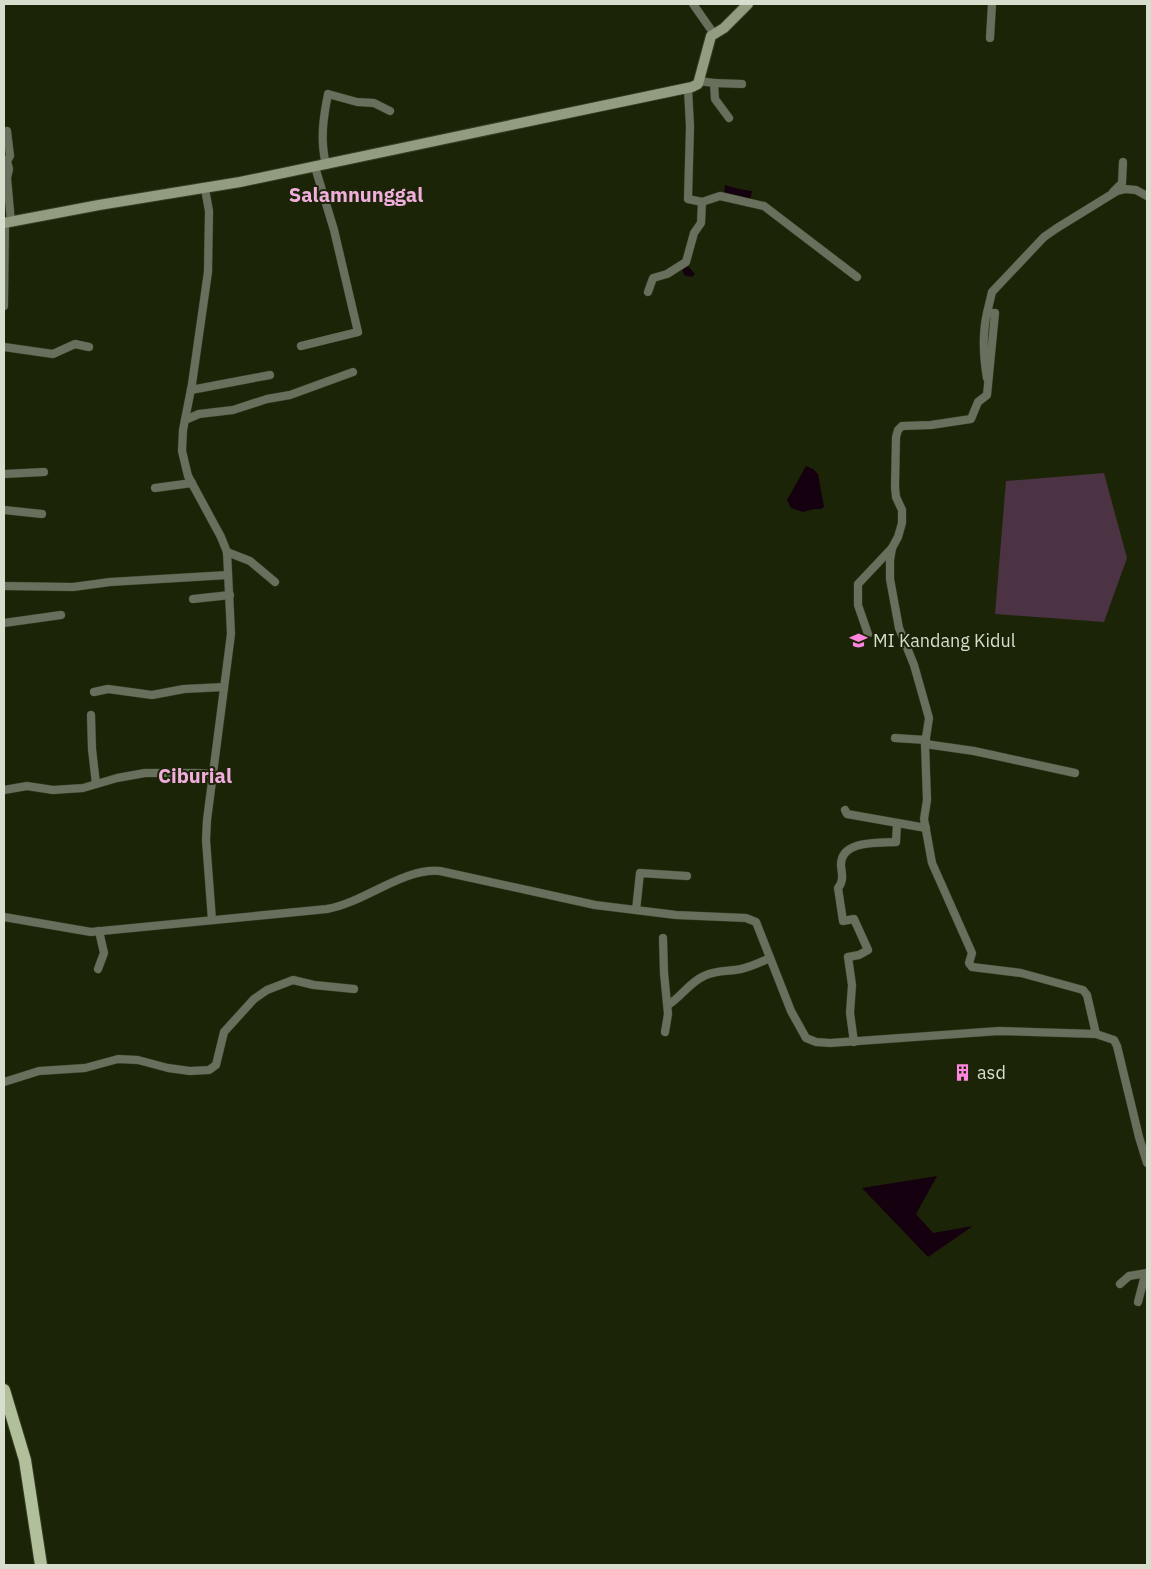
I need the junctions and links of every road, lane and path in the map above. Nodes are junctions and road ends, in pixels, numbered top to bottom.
1 (692, 4) edge
2 (748, 4) edge
3 (992, 4) edge
4 (714, 34) junction
5 (990, 38) dead end
6 (699, 81) junction
7 (714, 82) junction
8 (742, 84) dead end
9 (688, 89) junction
10 (390, 111) dead end
11 (729, 118) dead end
12 (7, 131) dead end
13 (1123, 162) dead end
14 (320, 166) junction
15 (205, 188) junction
16 (1112, 194) junction
17 (1147, 196) edge
18 (702, 202) junction
19 (7, 223) edge
20 (857, 277) dead end
21 (648, 292) dead end
22 (4, 306) edge
23 (301, 346) dead end
24 (4, 347) edge
25 (89, 347) dead end
26 (354, 372) dead end
27 (270, 375) dead end
28 (191, 390) junction
29 (185, 420) junction
30 (44, 472) dead end
31 (4, 474) edge
32 (192, 483) junction
33 (155, 488) dead end
34 (4, 510) edge
35 (42, 514) dead end
36 (892, 548) junction
37 (227, 552) junction
38 (228, 575) junction
39 (275, 582) dead end
40 (4, 586) edge
41 (230, 595) junction
42 (193, 598) dead end
43 (61, 615) dead end
44 (4, 624) edge
45 (868, 634) dead end
46 (224, 688) junction
47 (94, 692) dead end
48 (91, 715) dead end
49 (895, 738) dead end
50 (925, 742) junction
51 (1075, 773) dead end
52 (212, 774) junction
53 (96, 784) junction
54 (4, 790) edge
55 (845, 810) dead end
56 (897, 823) junction
57 (926, 828) junction
58 (687, 876) dead end
59 (636, 910) junction
60 (4, 917) edge
61 (212, 920) junction
62 (99, 931) junction
63 (663, 938) dead end
64 (770, 958) junction
65 (98, 969) dead end
66 (354, 989) dead end
67 (668, 1005) junction
68 (665, 1032) dead end
69 (1096, 1034) junction
70 (854, 1042) junction
71 (4, 1082) edge
72 (1147, 1163) edge
73 (1146, 1274) edge
74 (1120, 1284) dead end
75 (1138, 1302) dead end
76 (4, 1390) edge
77 (41, 1565) edge

1 - 4 street
2 - 4 street
3 - 5 street
4 - 6 street
6 - 7 street
6 - 9 street
7 - 8 street
7 - 11 street
9 - 14 street
9 - 18 street
10 - 14 street
12 - 19 street
13 - 16 street
14 - 15 street
14 - 23 street
15 - 19 street
15 - 28 street
16 - 17 street
16 - 36 street
18 - 20 street
18 - 21 street
19 - 22 street
24 - 25 street
26 - 29 street
27 - 28 street
28 - 29 street
29 - 32 street
30 - 31 street
32 - 33 street
32 - 37 street
34 - 35 street
36 - 45 street
36 - 50 street
37 - 38 street
37 - 39 street
38 - 40 street
38 - 41 street
41 - 42 street
41 - 46 street
43 - 44 street
46 - 47 street
46 - 52 street
48 - 53 street
49 - 50 street
50 - 51 street
50 - 57 street
52 - 53 street
52 - 61 street
53 - 54 street
55 - 56 street
56 - 57 street
56 - 70 street
57 - 69 street
58 - 59 street
59 - 61 street
59 - 64 street
60 - 62 street
61 - 62 street
62 - 65 street
63 - 67 street
64 - 67 street
64 - 70 street
66 - 71 street
67 - 68 street
69 - 70 street
69 - 72 street
73 - 74 street
73 - 75 street
76 - 77 main road

